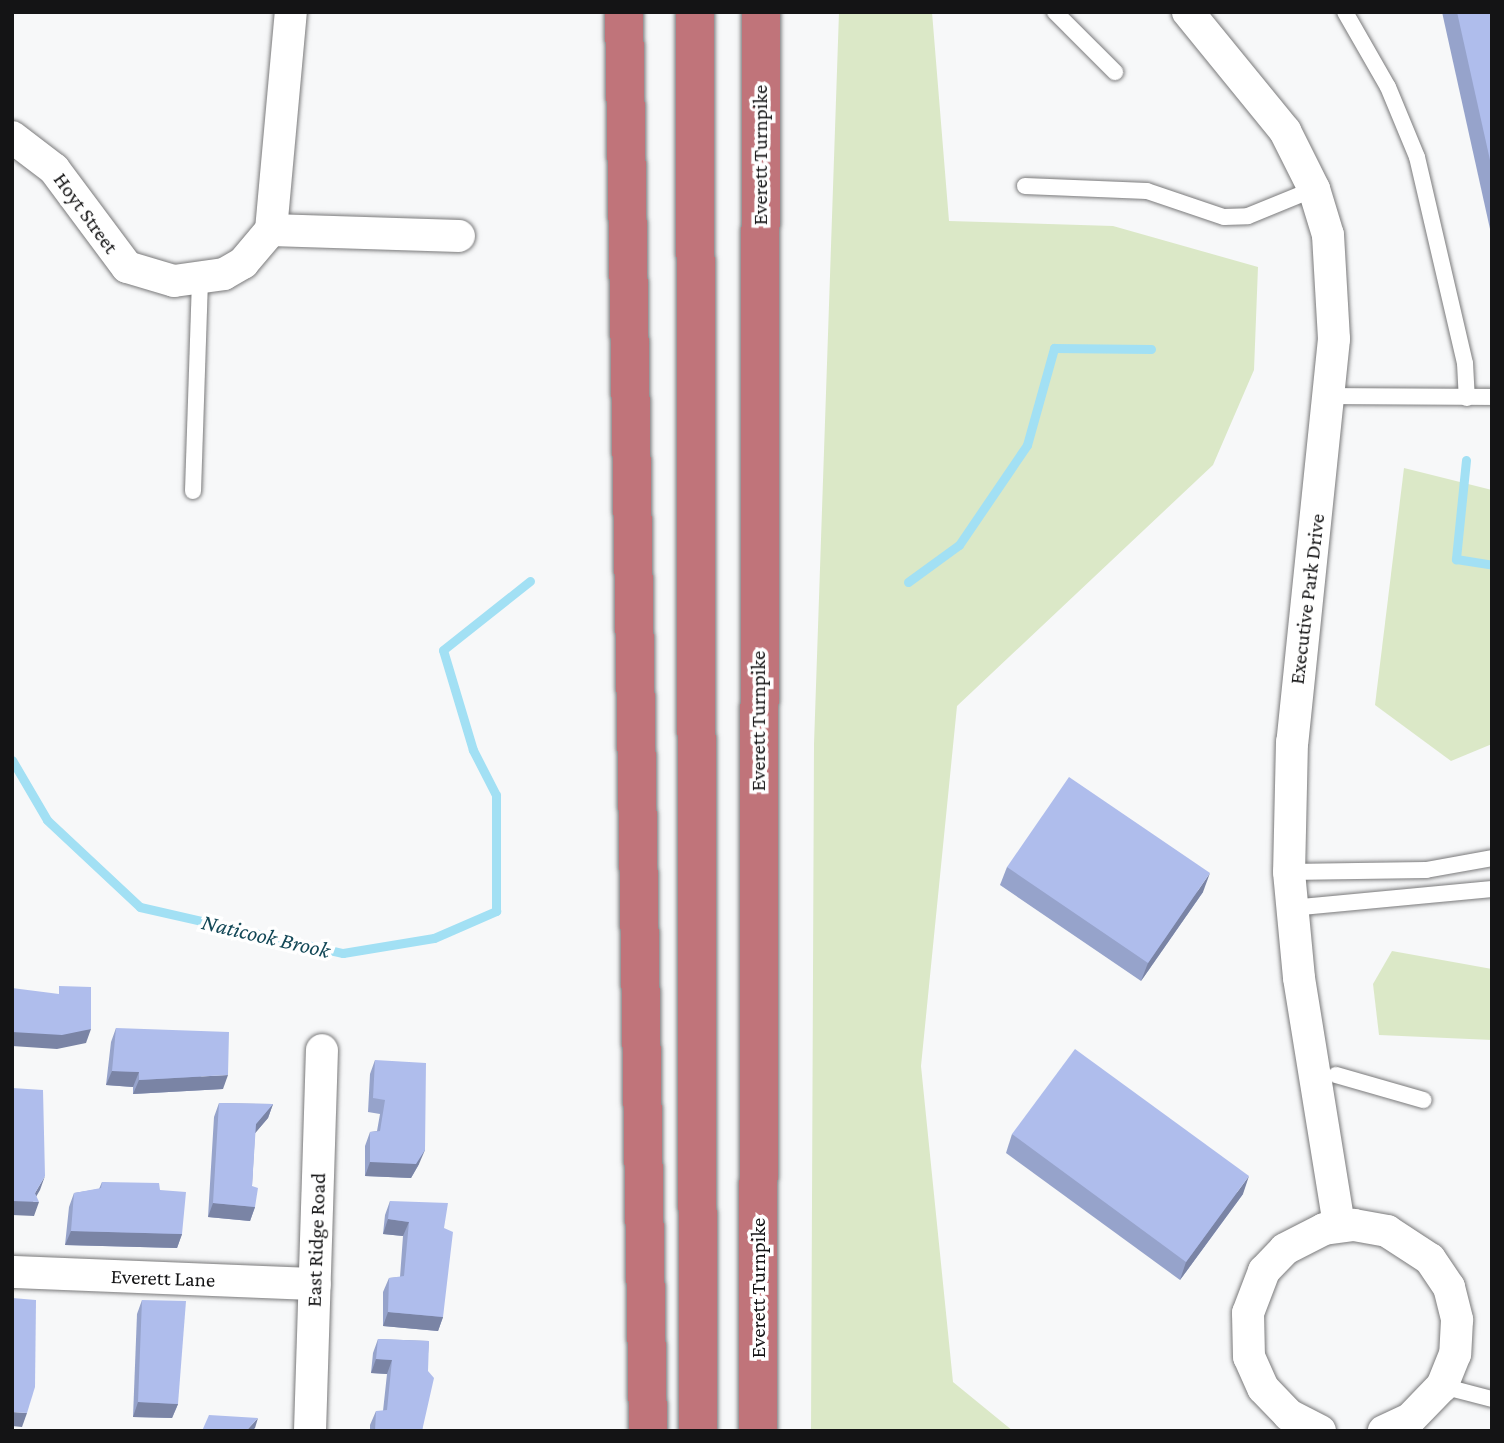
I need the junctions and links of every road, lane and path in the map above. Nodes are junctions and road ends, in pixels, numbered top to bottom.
1 (290, 12) edge
2 (624, 12) edge
3 (695, 12) edge
4 (761, 12) edge
5 (1055, 12) edge
6 (1188, 12) edge
7 (1345, 12) edge
8 (1115, 72) dead end
9 (12, 137) edge
10 (1026, 186) dead end
11 (1314, 189) junction
12 (271, 230) junction
13 (459, 236) dead end
14 (200, 280) junction
15 (1328, 396) junction
16 (1492, 397) edge
17 (1467, 398) junction
18 (193, 491) dead end
19 (1492, 858) edge
20 (1289, 872) junction
21 (1492, 890) edge
22 (1291, 908) junction
23 (322, 1050) dead end
24 (1336, 1075) dead end
25 (1423, 1100) dead end
26 (1339, 1226) junction
27 (12, 1272) edge
28 (314, 1284) junction
29 (1442, 1386) junction
30 (1492, 1399) edge
31 (310, 1431) edge
32 (648, 1431) edge
33 (698, 1431) edge
34 (758, 1431) edge
35 (1320, 1431) edge
36 (1384, 1431) edge

1 - 12 street
2 - 32 highway
3 - 33 highway
4 - 34 highway, Everett Turnpike
5 - 8 lane
6 - 11 street, Executive Park Drive
7 - 17 lane
9 - 14 street, Hoyt Street
10 - 11 lane
11 - 15 street, Executive Park Drive
12 - 13 street
12 - 14 street, Hoyt Street
14 - 18 lane
15 - 17 lane
15 - 20 street, Executive Park Drive
16 - 17 lane
19 - 20 lane
20 - 22 street, Executive Park Drive
21 - 22 lane
22 - 26 street, Executive Park Drive
23 - 28 street, East Ridge Road
24 - 25 lane
26 - 29 street
26 - 35 street
27 - 28 street, Everett Lane
28 - 31 street, East Ridge Road
29 - 30 lane
29 - 36 street

